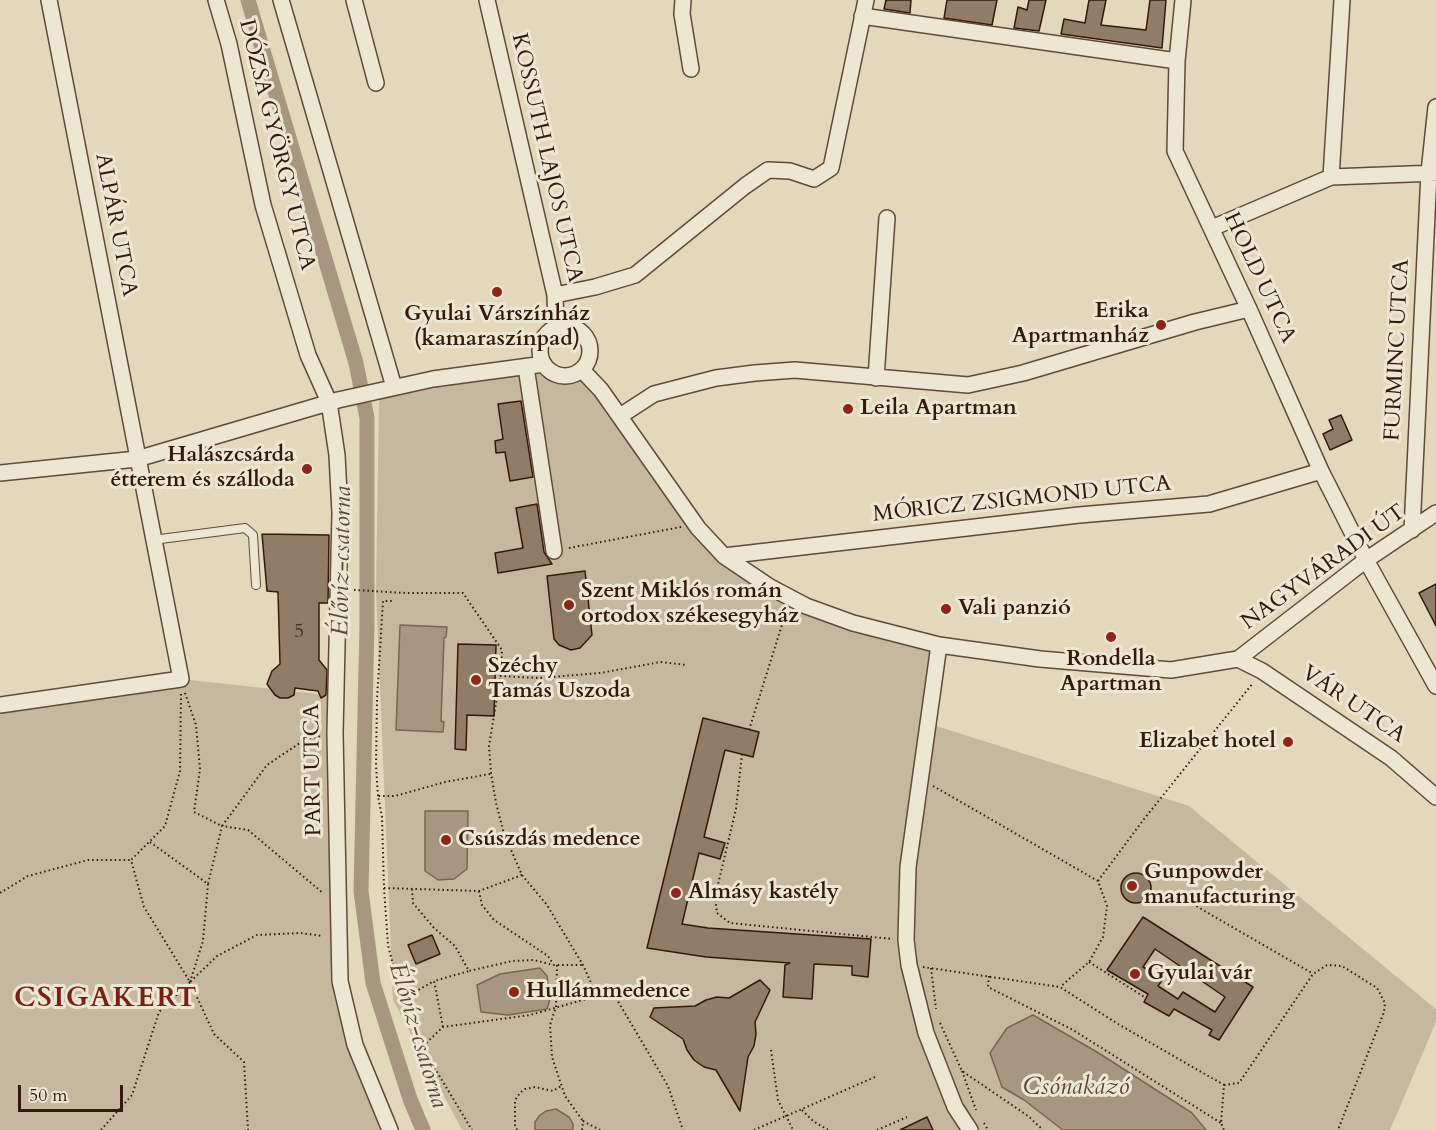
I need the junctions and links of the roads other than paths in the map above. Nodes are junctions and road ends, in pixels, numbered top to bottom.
1 (216, 0) edge
2 (280, 0) edge
3 (354, 0) edge
4 (487, 0) edge
5 (683, 0) edge
6 (866, 0) edge
7 (1183, 0) edge
8 (1342, 0) edge
9 (54, 2) edge
10 (862, 16) junction
11 (1177, 61) junction
12 (691, 69) dead end
13 (376, 83) dead end
14 (1436, 107) edge
15 (1432, 173) edge
16 (1331, 177) junction
17 (887, 218) dead end
18 (1212, 228) junction
19 (555, 295) junction
20 (1249, 309) junction
21 (556, 328) junction
22 (544, 364) junction
23 (526, 367) junction
24 (582, 370) junction
25 (876, 378) junction
26 (391, 388) junction
27 (333, 401) junction
28 (620, 416) junction
29 (136, 459) junction
30 (1321, 471) junction
31 (0, 473) edge
32 (1436, 513) edge
33 (1412, 530) junction
34 (153, 540) junction
35 (554, 551) road end
36 (724, 556) junction
37 (1366, 560) junction
38 (256, 585) dead end
39 (939, 645) junction
40 (1239, 659) junction
41 (1436, 686) edge
42 (0, 705) edge
43 (1436, 796) edge
44 (976, 1126) edge
45 (390, 1130) edge

1 - 27 street, DÓZSA GYÖRGY UTCA
2 - 26 street, DÓZSA GYÖRGY UTCA
3 - 13 street
4 - 19 street, KOSSUTH LAJOS UTCA
5 - 12 street
6 - 10 street
7 - 11 street, HOLD UTCA
8 - 16 street
9 - 29 street, ALPÁR UTCA
10 - 11 street
10 - 19 street
11 - 18 street, HOLD UTCA
14 - 15 street, FURMINC UTCA
15 - 16 street
15 - 33 street, FURMINC UTCA
16 - 18 street
17 - 25 street
18 - 20 street, HOLD UTCA
19 - 21 street, KOSSUTH LAJOS UTCA
20 - 25 street
20 - 30 street, HOLD UTCA
21 - 22 street
21 - 24 street
22 - 23 street
22 - 24 street
23 - 26 street
23 - 35 street
24 - 28 street
25 - 28 street
26 - 27 street
27 - 29 street
27 - 45 street, PART UTCA
28 - 36 street
29 - 31 street
29 - 34 street, ALPÁR UTCA
30 - 36 street, MÓRICZ ZSIGMOND UTCA
30 - 37 street, HOLD UTCA
32 - 33 street, NAGYVÁRADI ÚT
33 - 37 street, NAGYVÁRADI ÚT
34 - 38 lane
34 - 42 street, ALPÁR UTCA
36 - 39 street
37 - 40 street, NAGYVÁRADI ÚT
37 - 41 street, HOLD UTCA
39 - 40 street
39 - 44 street
40 - 43 street, VÁR UTCA

